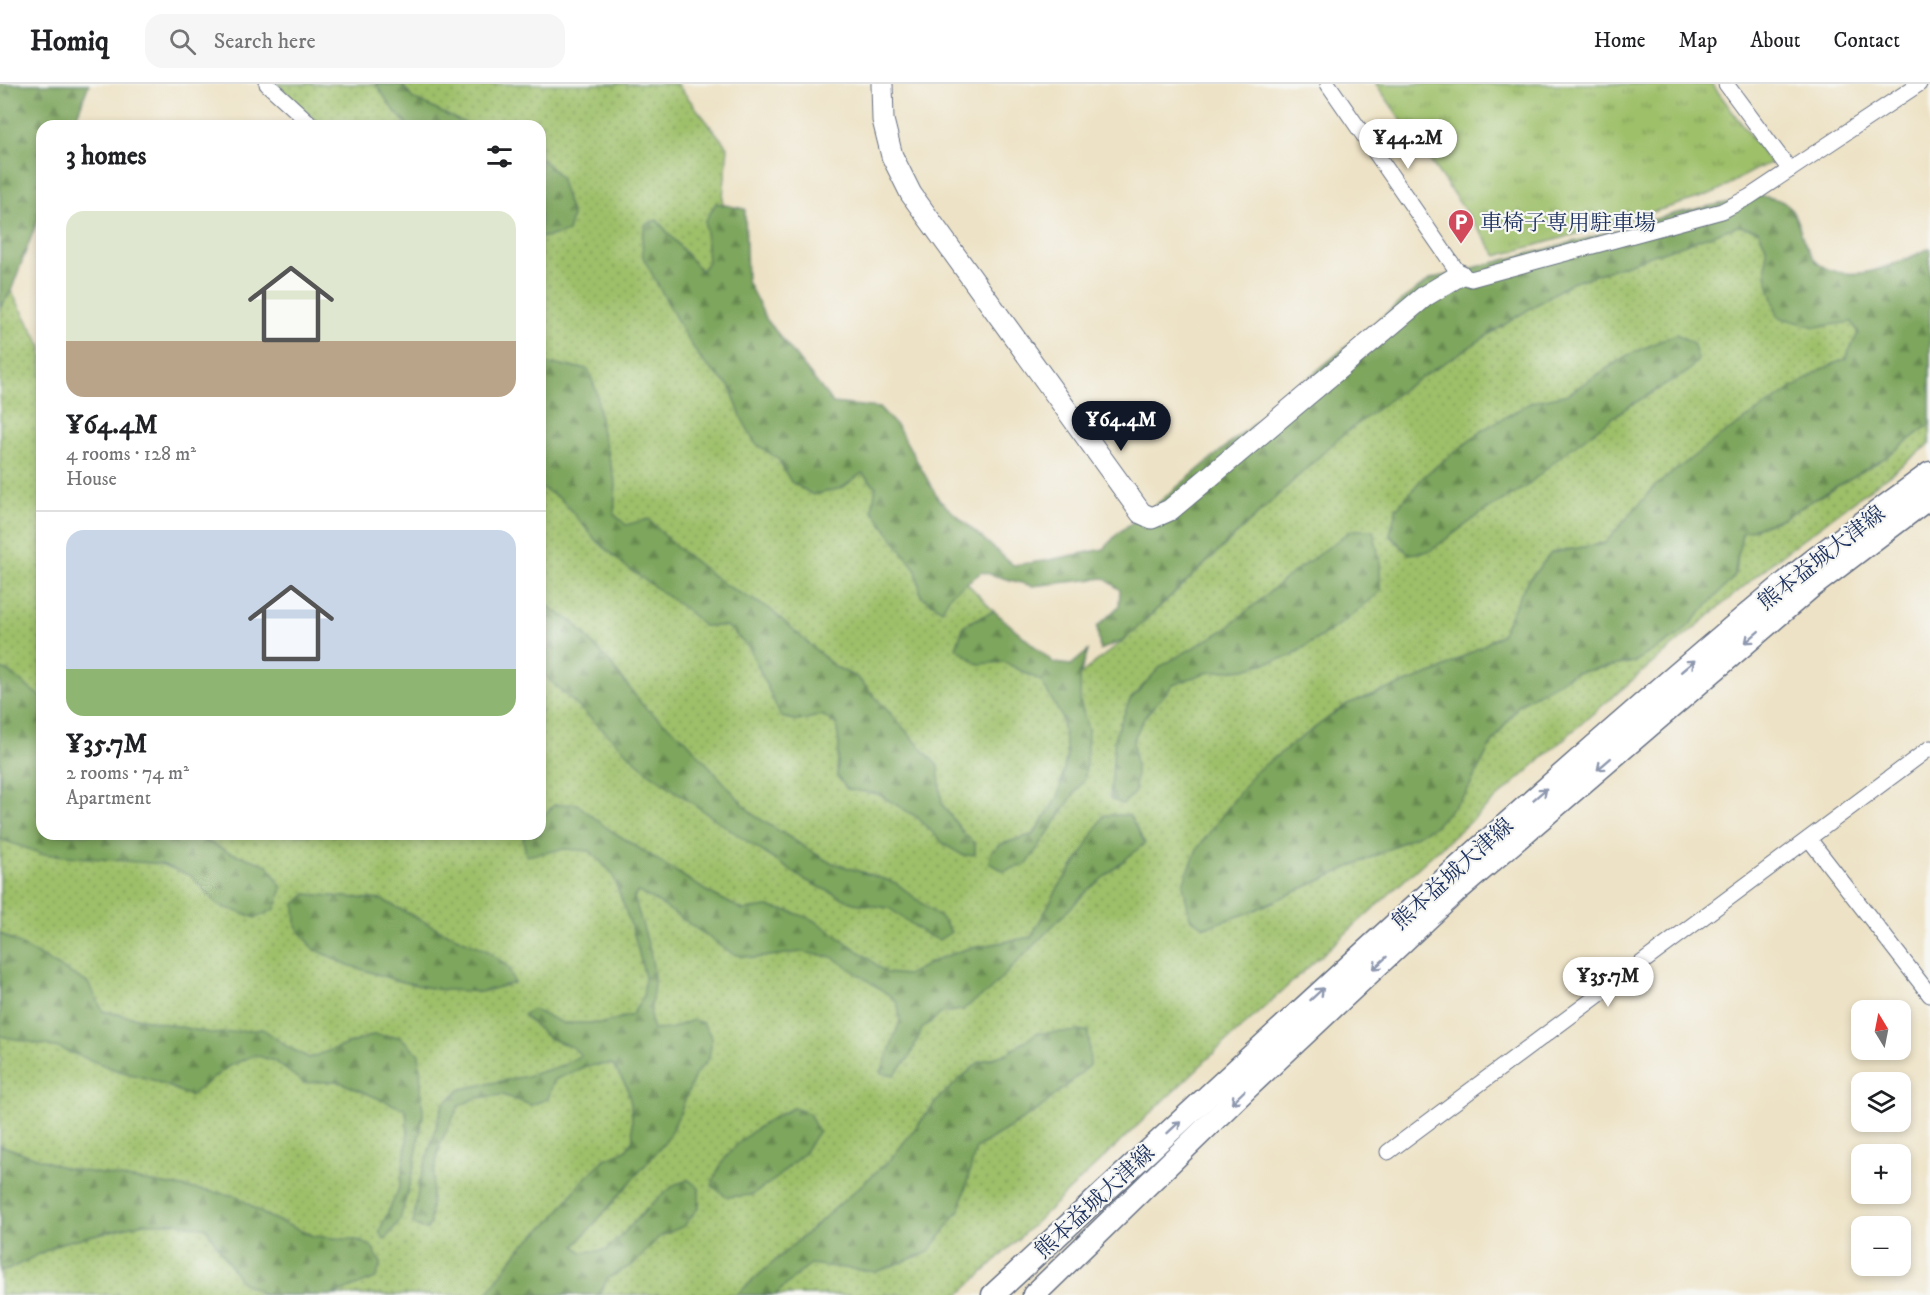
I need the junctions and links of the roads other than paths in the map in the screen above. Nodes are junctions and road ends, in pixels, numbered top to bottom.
1 (267, 84) edge
2 (882, 84) edge
3 (1328, 84) edge
4 (1726, 84) edge
5 (1919, 84) edge
6 (306, 120) edge
7 (1790, 170) junction
8 (1460, 275) junction
9 (1930, 473) edge
10 (1930, 497) edge
11 (1930, 748) edge
12 (1809, 839) junction
13 (1930, 995) edge
14 (1388, 1152) dead end
15 (993, 1295) edge
16 (1034, 1295) edge

1 - 6 street
2 - 8 street
3 - 8 street
4 - 7 street
5 - 7 street
7 - 8 street
15 -> 9 main road, 熊本益城大津線
10 -> 16 main road, 熊本益城大津線
11 - 12 street
12 - 13 street
12 - 14 street

